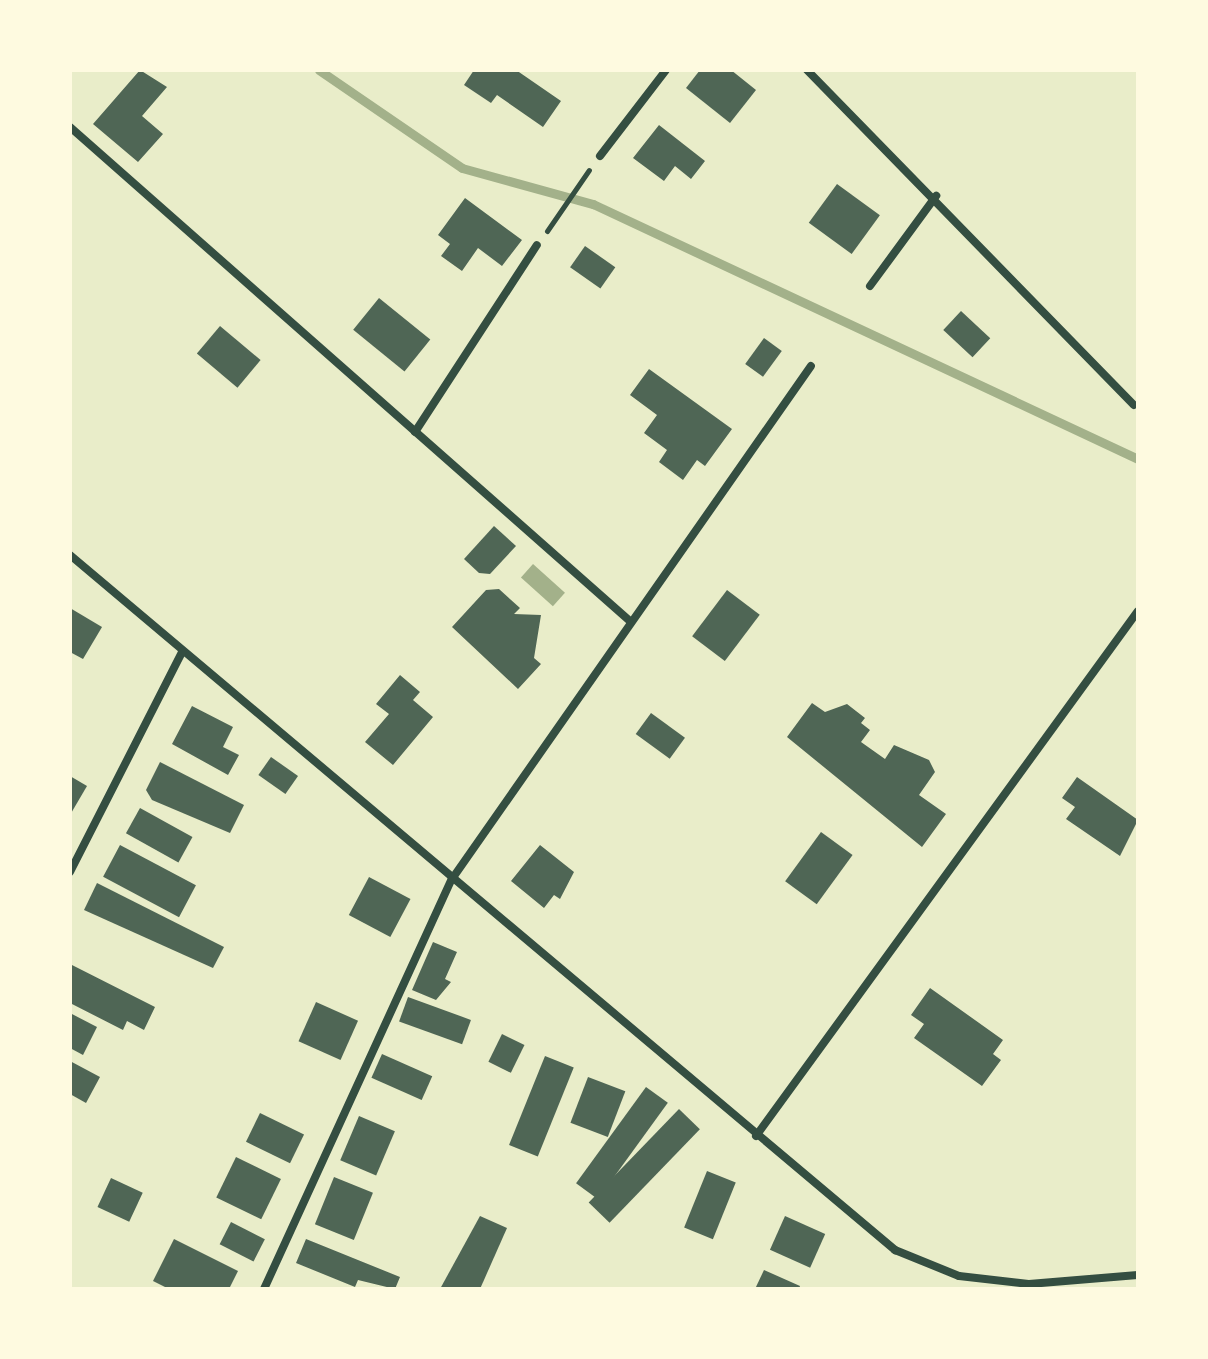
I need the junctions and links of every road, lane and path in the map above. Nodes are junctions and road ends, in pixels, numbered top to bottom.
1 (666, 70) edge
2 (807, 70) edge
3 (70, 127) edge
4 (600, 156) dead end
5 (585, 176) dead end
6 (936, 196) junction
7 (557, 217) dead end
8 (537, 245) dead end
9 (870, 286) dead end
10 (811, 366) dead end
11 (1134, 405) dead end
12 (415, 432) junction
13 (70, 555) edge
14 (1138, 611) edge
15 (630, 621) junction
16 (182, 652) junction
17 (70, 872) edge
18 (452, 879) junction
19 (756, 1136) junction
20 (1138, 1275) edge
21 (264, 1289) edge

1 - 4 street
2 - 6 street
3 - 12 street
5 - 7 path
6 - 9 street
6 - 11 street
8 - 12 street
10 - 15 street
12 - 15 street
13 - 16 street
14 - 19 street
15 - 18 street
16 - 17 street
16 - 18 street
18 - 19 street
18 - 21 street
19 - 20 street

